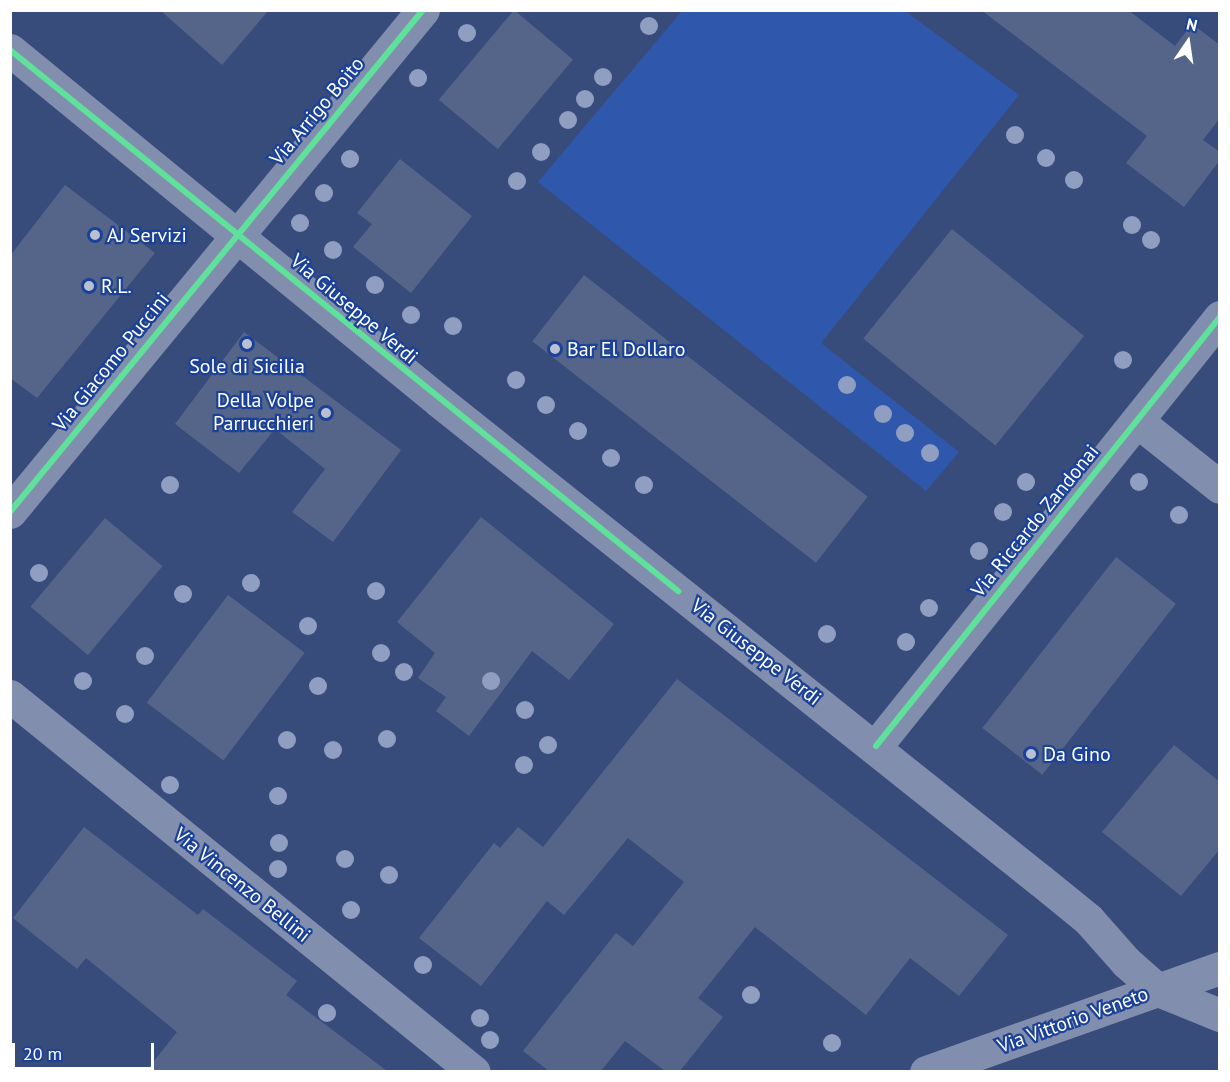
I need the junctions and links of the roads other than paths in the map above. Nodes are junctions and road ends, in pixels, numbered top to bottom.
1 (423, 10) edge
2 (10, 50) edge
3 (238, 234) junction
4 (1220, 317) edge
5 (1137, 421) junction
6 (1220, 487) edge
7 (10, 512) edge
8 (10, 696) edge
9 (876, 746) junction
10 (1220, 968) edge
11 (1158, 990) junction
12 (1220, 1015) edge
13 (474, 1071) edge
14 (926, 1071) edge

1 - 3 street, Via Arrigo Boito
2 - 3 street, Via Giuseppe Verdi
3 - 7 street, Via Giacomo Puccini
3 - 9 street, Via Giuseppe Verdi
4 - 5 street, Via Riccardo Zandonai
5 - 6 street
5 - 9 street, Via Riccardo Zandonai
8 - 13 street, Via Vincenzo Bellini
9 - 11 street, Via Giuseppe Verdi
10 - 11 street, Via Vittorio Veneto
11 - 12 street, Via Giuseppe Verdi
11 - 14 street, Via Vittorio Veneto

